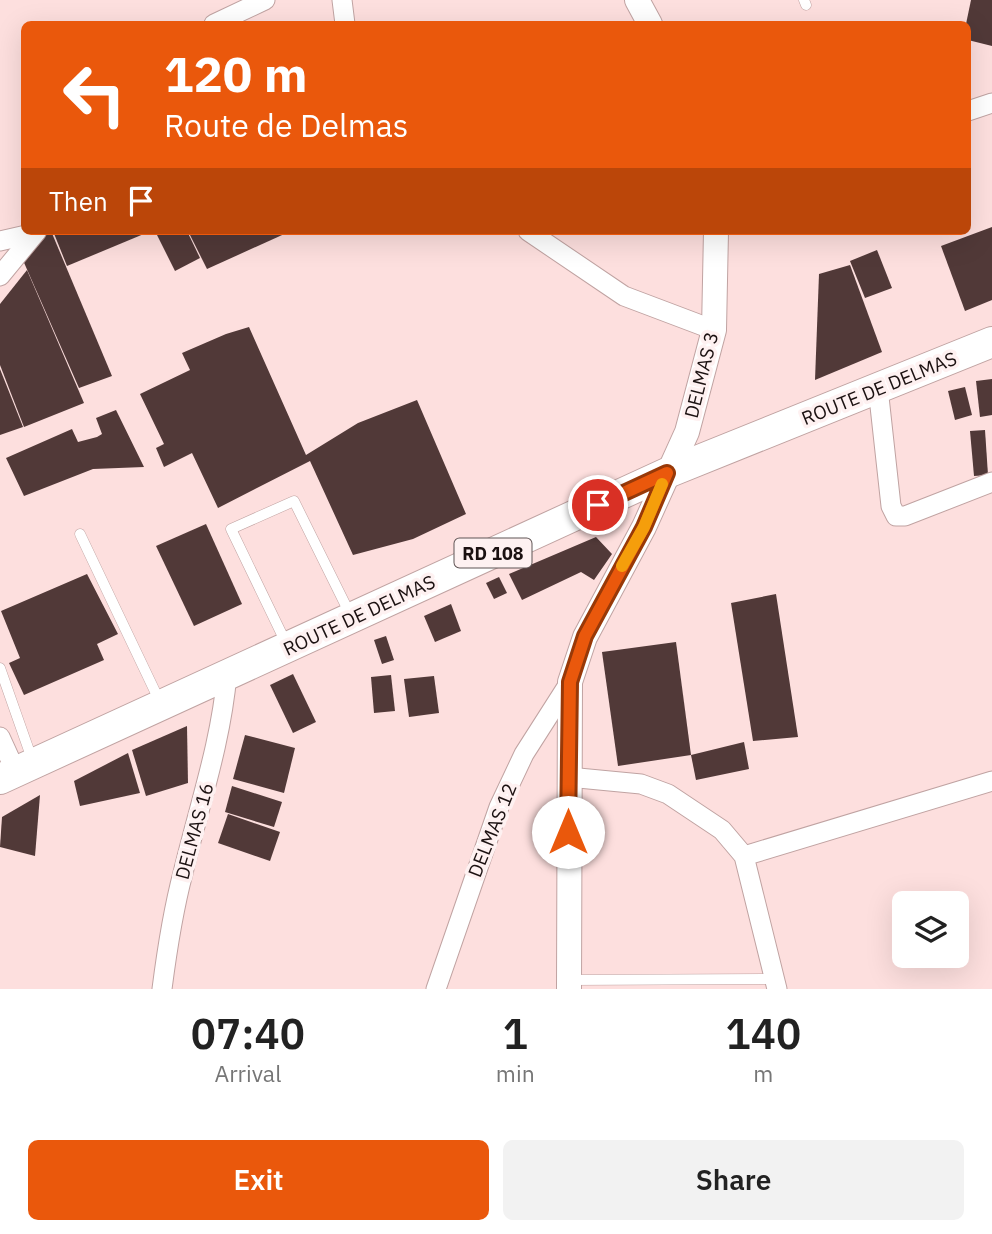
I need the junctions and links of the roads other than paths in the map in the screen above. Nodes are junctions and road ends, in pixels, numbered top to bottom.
1 (265, 0) edge
2 (342, 0) edge
3 (637, 0) edge
4 (220, 21) edge
5 (345, 21) edge
6 (648, 21) edge
7 (992, 103) edge
8 (971, 110) edge
9 (25, 235) edge
10 (34, 235) edge
11 (534, 235) edge
12 (716, 235) edge
13 (0, 242) edge
14 (0, 276) edge
15 (714, 330) junction
16 (992, 342) edge
17 (878, 388) junction
18 (667, 473) junction
19 (992, 482) edge
20 (80, 534) dead end
21 (352, 618) junction
22 (288, 648) junction
23 (0, 668) edge
24 (227, 674) junction
25 (570, 682) junction
26 (161, 704) junction
27 (0, 737) edge
28 (17, 771) edge
29 (568, 777) junction
30 (992, 781) edge
31 (744, 856) junction
32 (569, 984) edge
33 (776, 984) edge
34 (162, 989) edge
35 (436, 989) edge

1 - 4 street
2 - 5 street
3 - 6 street
7 - 8 street
9 - 13 street
10 - 14 street
11 - 15 street
12 - 15 street, DELMAS 3
15 - 18 street, DELMAS 3
16 - 17 main road, ROUTE DE DELMAS / RD 108
17 - 18 main road, ROUTE DE DELMAS / RD 108
17 - 19 street
18 - 21 main road, ROUTE DE DELMAS / RD 108
18 - 25 street, DELMAS 3
20 - 26 lane
21 - 22 main road, ROUTE DE DELMAS / RD 108
21 - 22 lane
22 - 24 main road, ROUTE DE DELMAS / RD 108
23 - 28 lane
24 - 26 main road, ROUTE DE DELMAS / RD 108
24 - 34 street, DELMAS 16
25 - 29 street, DELMAS 3
25 - 35 street, DELMAS 12
26 - 28 main road, ROUTE DE DELMAS / RD 108
27 - 28 street
29 - 31 street
29 - 32 street, DELMAS 3
30 - 31 street
31 - 33 street
32 - 33 lane

